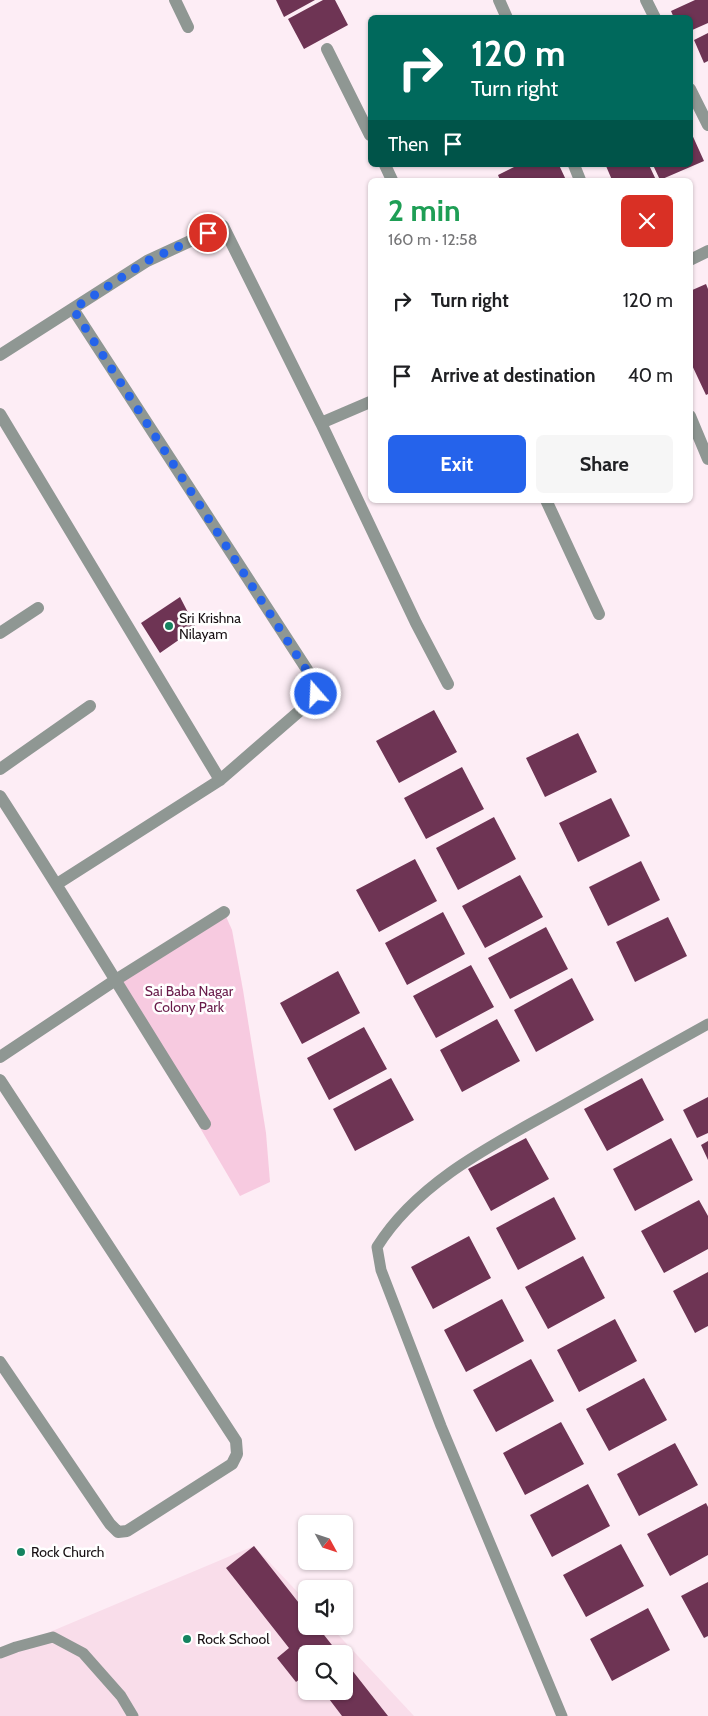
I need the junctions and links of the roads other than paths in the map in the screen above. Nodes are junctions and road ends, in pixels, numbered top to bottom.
1 (175, 0) edge
2 (499, 0) edge
3 (646, 0) edge
4 (506, 15) edge
5 (654, 15) edge
6 (188, 27) dead end
7 (327, 49) dead end
8 (693, 95) edge
9 (708, 125) edge
10 (368, 131) edge
11 (708, 252) edge
12 (693, 259) edge
13 (73, 309) junction
14 (0, 355) edge
15 (368, 403) edge
16 (0, 414) edge
17 (321, 423) junction
18 (693, 423) edge
19 (708, 459) edge
20 (547, 503) edge
21 (38, 608) dead end
22 (599, 614) dead end
23 (0, 633) edge
24 (448, 684) dead end
25 (90, 706) dead end
26 (0, 769) edge
27 (220, 780) junction
28 (0, 796) edge
29 (57, 884) junction
30 (224, 912) dead end
31 (114, 981) junction
32 (708, 1024) edge
33 (0, 1057) edge
34 (0, 1080) edge
35 (204, 1124) dead end
36 (0, 1362) edge
37 (0, 1653) edge
38 (133, 1716) edge
39 (562, 1716) edge

1 - 6 street
2 - 4 street
3 - 5 street
7 - 10 street
8 - 9 street
11 - 12 street
13 - 14 street
13 - 17 street
13 - 27 street
15 - 17 street
16 - 27 street
17 - 24 street
18 - 19 street
20 - 22 street
21 - 23 street
25 - 26 street
27 - 29 street
28 - 29 street
29 - 31 street
30 - 31 street
31 - 33 street
31 - 35 street
32 - 39 lane
34 - 36 street
37 - 38 lane

